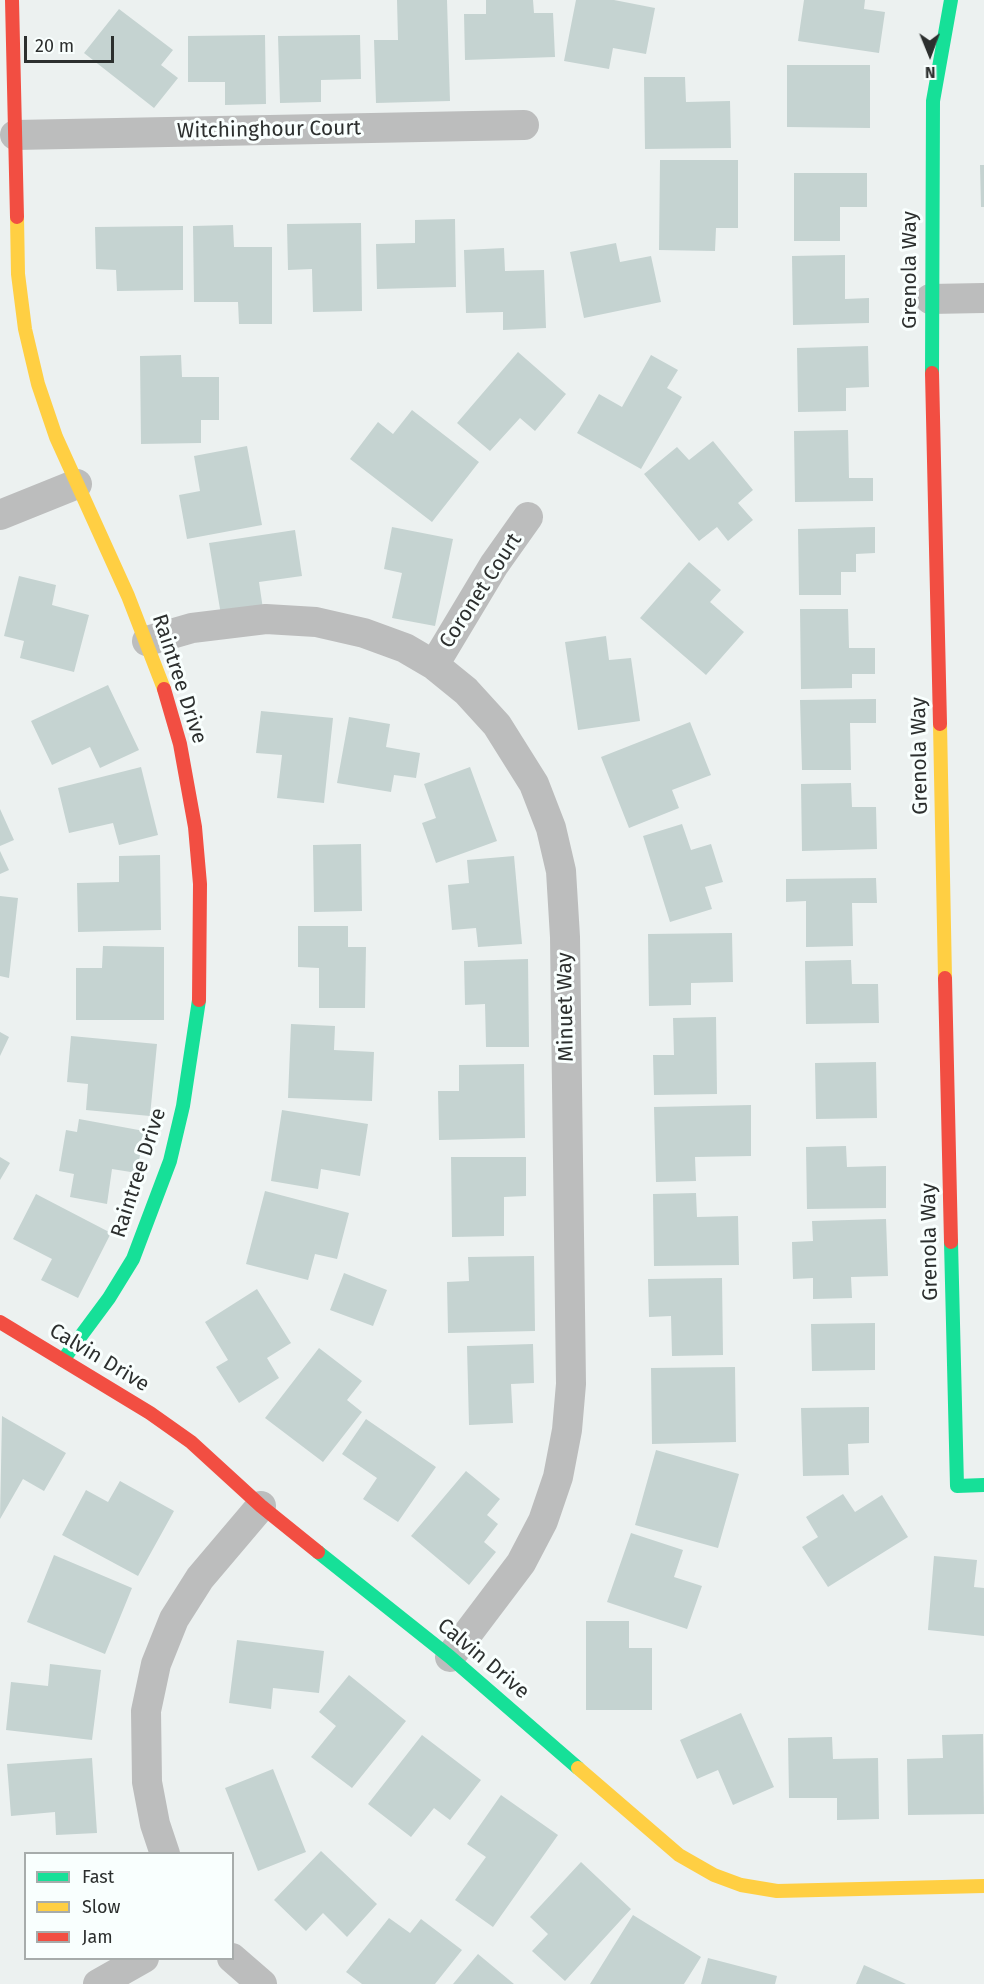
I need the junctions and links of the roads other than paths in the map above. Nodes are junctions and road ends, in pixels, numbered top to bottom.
1 (12, 0) edge
2 (951, 0) edge
3 (524, 124) dead end
4 (15, 135) junction
5 (984, 298) edge
6 (930, 299) junction
7 (77, 484) junction
8 (0, 514) edge
9 (528, 517) dead end
10 (147, 641) junction
11 (434, 665) junction
12 (0, 1322) edge
13 (63, 1360) junction
14 (984, 1485) edge
15 (261, 1506) junction
16 (450, 1657) junction
17 (164, 1852) edge
18 (984, 1886) edge
19 (142, 1960) edge
20 (234, 1960) edge
21 (98, 1984) edge
22 (262, 1984) edge

1 - 4 street, Raintree Drive
2 - 6 street, Grenola Way
3 - 4 street, Witchinghour Court
4 - 7 street, Raintree Drive
5 - 6 street
6 - 14 street, Grenola Way
7 - 8 street
7 - 10 street, Raintree Drive
9 - 11 street, Coronet Court
10 - 11 street, Minuet Way
10 - 13 street, Raintree Drive
11 - 16 street, Minuet Way
12 - 13 street, Calvin Drive
13 - 15 street, Calvin Drive
15 - 16 street, Calvin Drive
15 - 17 street
16 - 18 street, Calvin Drive
19 - 21 street
20 - 22 street

